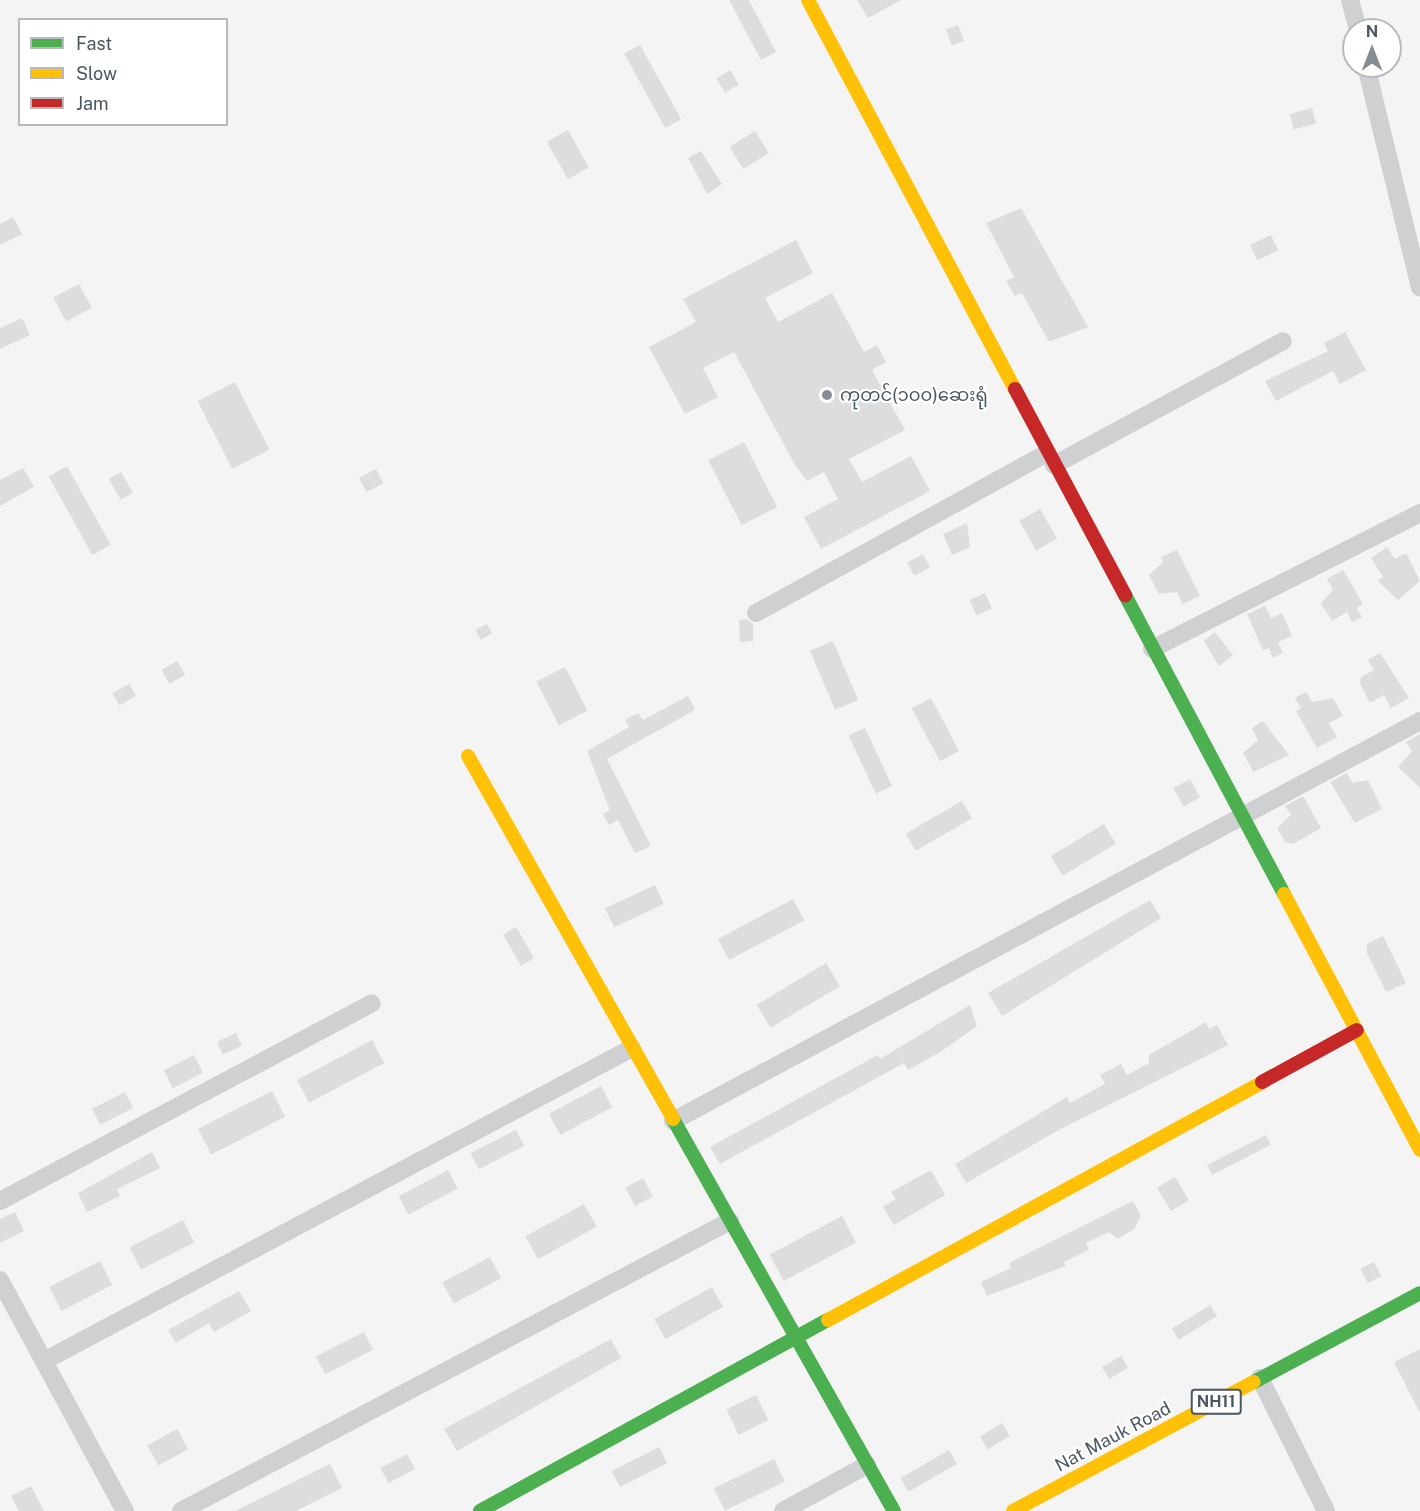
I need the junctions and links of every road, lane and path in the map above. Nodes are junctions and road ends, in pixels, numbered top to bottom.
1 (808, 0) edge
2 (1350, 0) edge
3 (1355, 18) edge
4 (1369, 78) edge
5 (1420, 288) edge
6 (1283, 341) dead end
7 (1050, 459) junction
8 (1420, 513) edge
9 (756, 613) dead end
10 (1152, 649) junction
11 (1420, 721) edge
12 (468, 756) dead end
13 (1242, 816) junction
14 (372, 1003) dead end
15 (1357, 1030) junction
16 (632, 1048) junction
17 (673, 1121) junction
18 (1420, 1150) edge
19 (0, 1201) edge
20 (730, 1221) junction
21 (0, 1280) edge
22 (1420, 1293) edge
23 (795, 1338) junction
24 (44, 1361) junction
25 (1260, 1378) junction
26 (867, 1464) junction
27 (125, 1511) edge
28 (181, 1511) edge
29 (480, 1511) edge
30 (783, 1511) edge
31 (894, 1511) edge
32 (1013, 1511) edge
33 (1326, 1511) edge

1 - 7 main road
2 - 3 street
4 - 5 street
6 - 7 street
7 - 9 street
7 - 10 main road
8 - 10 street
10 - 13 main road
11 - 13 street
12 - 16 main road
13 - 15 main road
13 - 17 street
14 - 19 street
15 - 18 main road
15 - 23 main road
16 - 17 main road
16 - 24 street
17 - 20 main road
20 - 23 main road
20 - 28 street
21 - 24 street
22 - 25 main road, Nat Mauk Road / NH11
23 - 26 main road
23 - 29 main road
24 - 27 street
25 - 32 main road, Nat Mauk Road / NH11
25 - 33 street
26 - 30 street
26 - 31 main road

